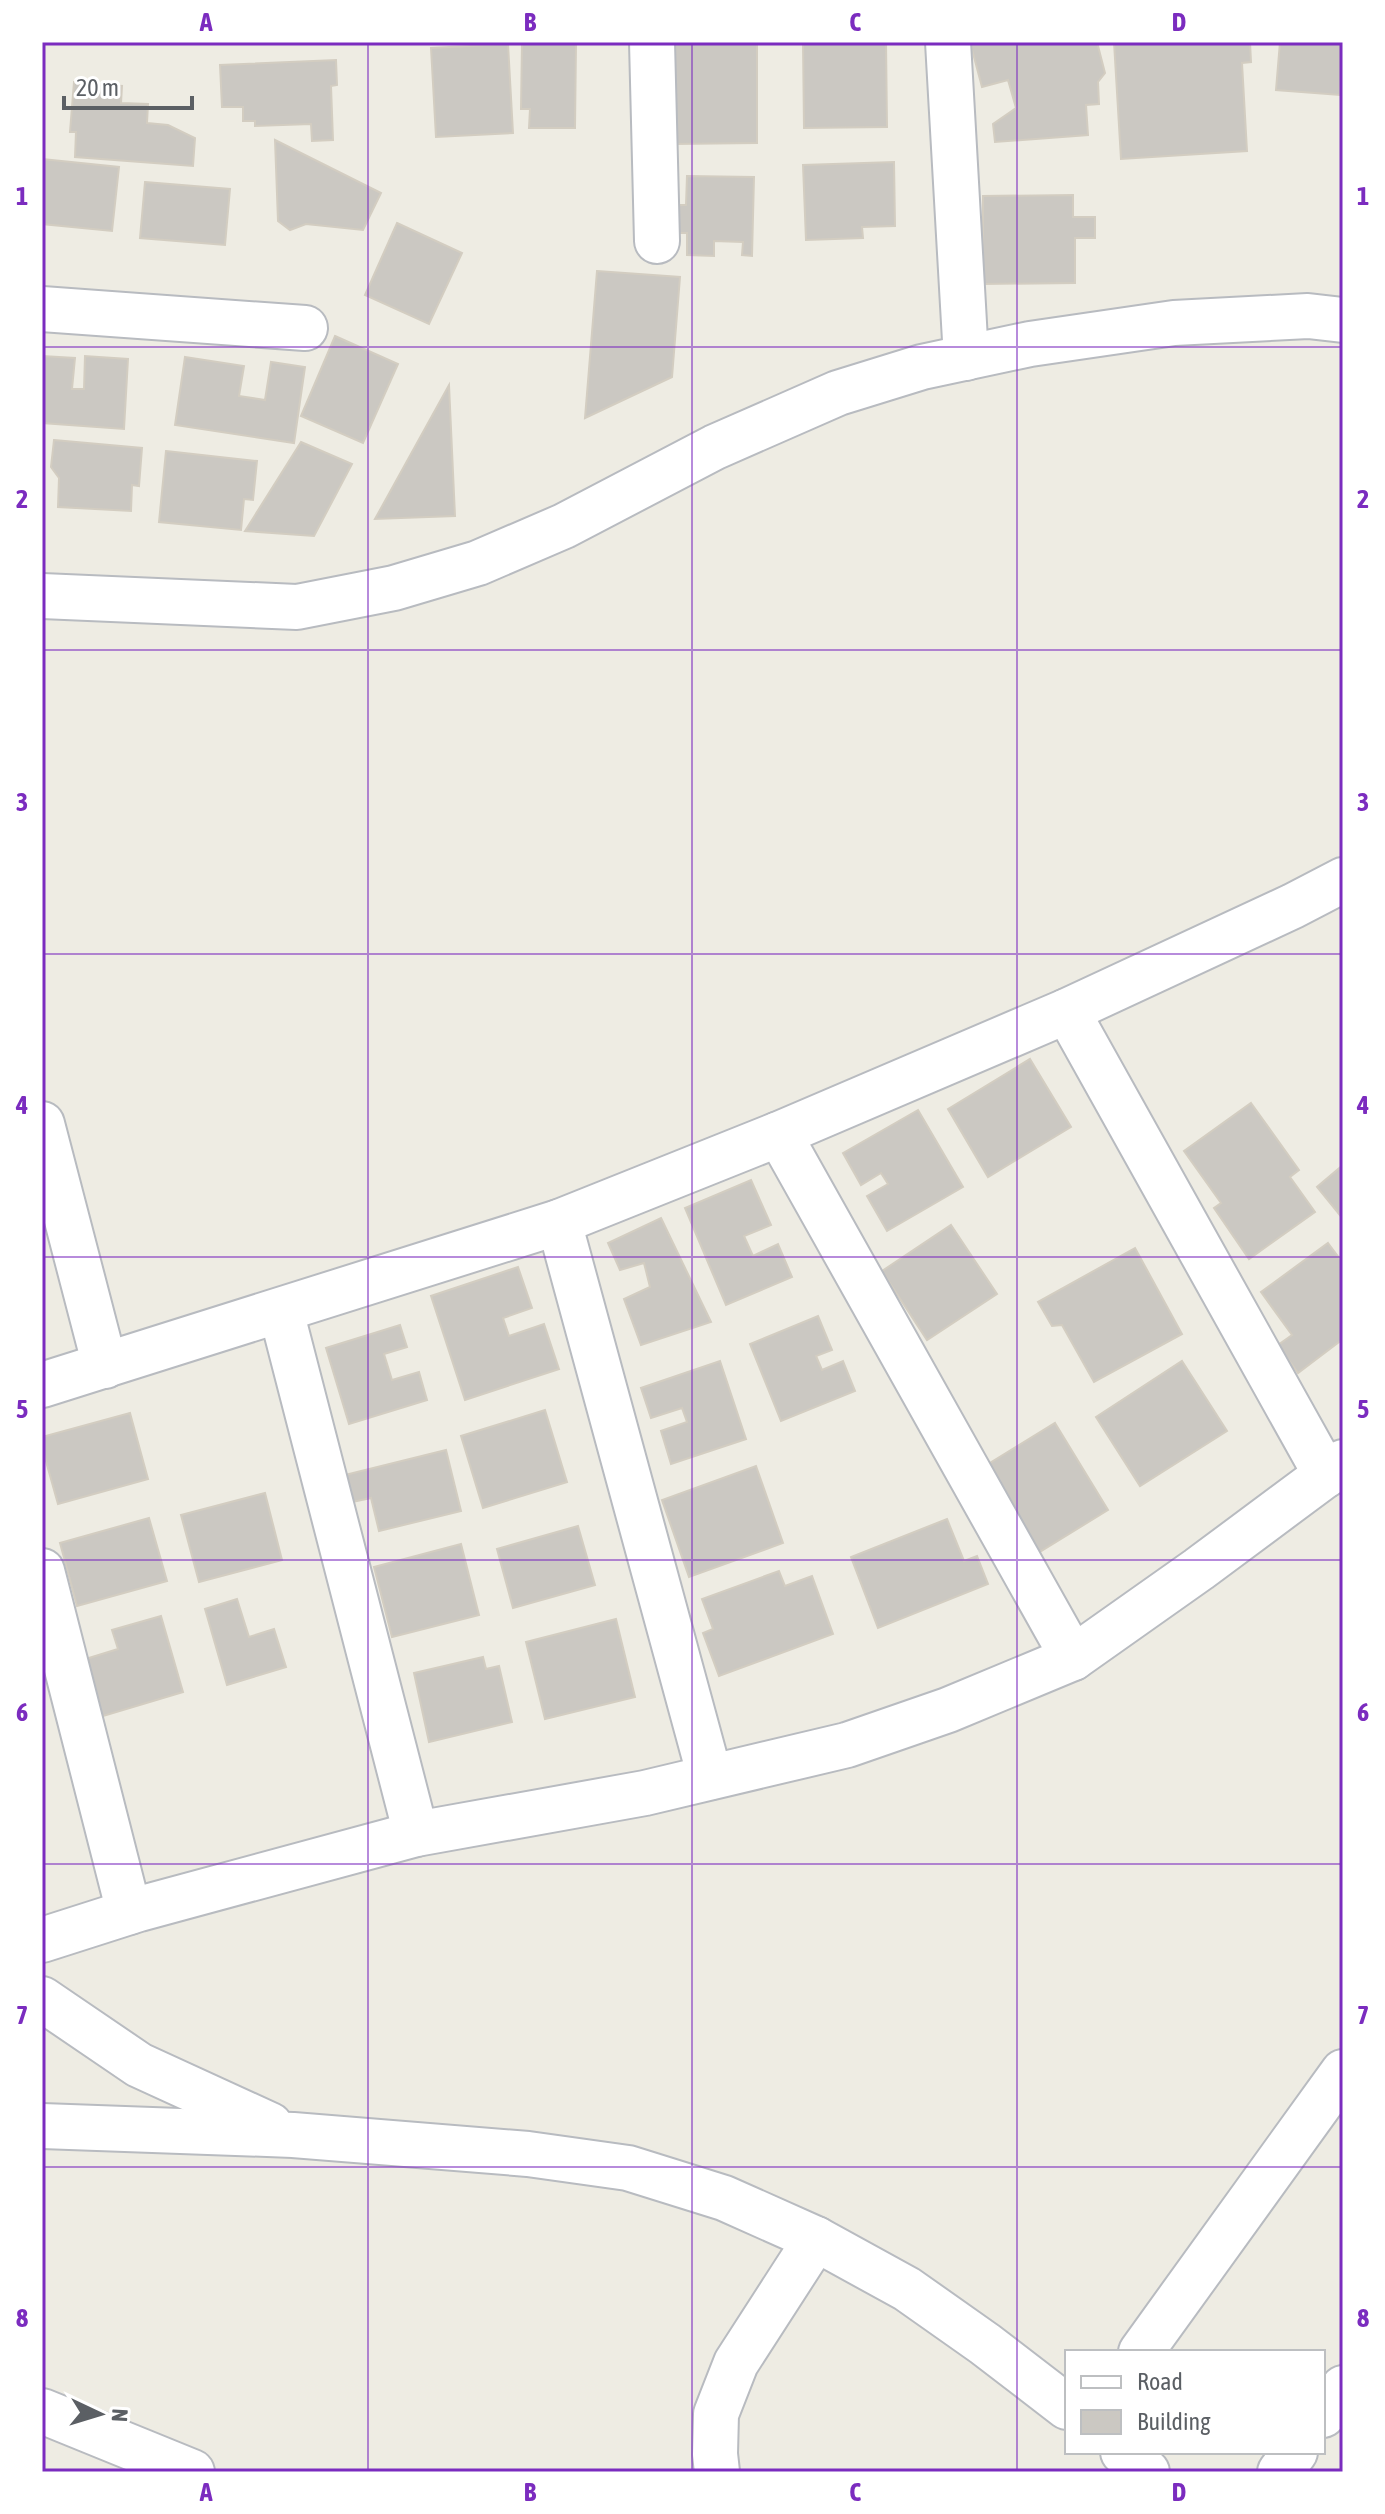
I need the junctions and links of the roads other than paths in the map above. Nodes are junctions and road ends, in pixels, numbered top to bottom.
1 (652, 42) edge
2 (948, 42) edge
3 (657, 241) dead end
4 (42, 309) edge
5 (1343, 320) edge
6 (305, 328) dead end
7 (966, 358) junction
8 (42, 596) edge
9 (1343, 880) edge
10 (1067, 1011) junction
11 (42, 1124) edge
12 (779, 1134) junction
13 (559, 1222) junction
14 (281, 1311) junction
15 (105, 1366) junction
16 (42, 1385) edge
17 (1335, 1468) edge
18 (42, 1571) edge
19 (1073, 1658) junction
20 (710, 1777) junction
21 (416, 1834) junction
22 (129, 1912) junction
23 (42, 1940) edge
24 (42, 1999) edge
25 (1343, 2072) edge
26 (42, 2126) edge
27 (293, 2135) junction
28 (816, 2239) junction
29 (1142, 2350) edge
30 (1343, 2388) edge
31 (1065, 2405) edge
32 (42, 2411) edge
33 (1325, 2412) edge
34 (1125, 2454) edge
35 (1294, 2454) edge
36 (192, 2472) edge
37 (717, 2472) edge
38 (1147, 2472) edge
39 (1280, 2472) edge

1 - 3 street
2 - 7 street
4 - 6 street
5 - 7 street
7 - 8 street
9 - 10 street
10 - 12 street
10 - 17 street
11 - 15 street
12 - 13 street
12 - 19 street
13 - 14 street
13 - 20 street
14 - 15 street
14 - 21 street
15 - 16 street
17 - 19 street
18 - 22 street
19 - 20 street
20 - 21 street
21 - 22 street
22 - 23 street
24 - 27 street
25 - 29 street
26 - 27 street
27 - 28 street
28 - 31 street
28 - 37 street
30 - 33 street
32 - 36 street
34 - 38 street
35 - 39 street

